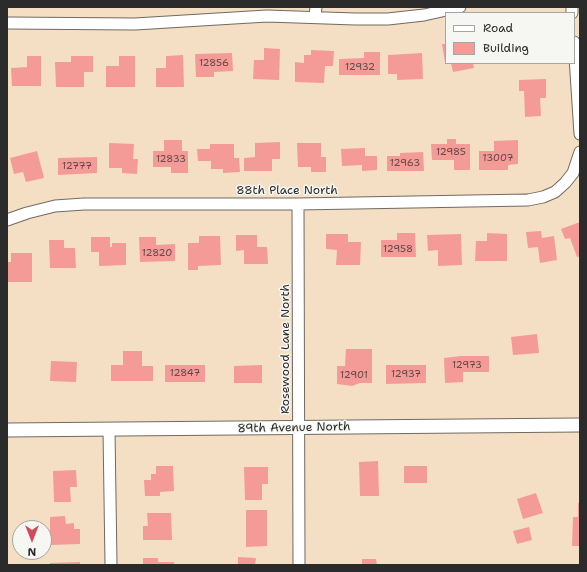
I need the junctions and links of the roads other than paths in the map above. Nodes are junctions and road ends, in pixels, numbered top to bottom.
1 (460, 7) edge
2 (316, 12) edge
3 (7, 23) edge
4 (575, 57) edge
5 (580, 134) edge
6 (580, 152) edge
7 (298, 204) junction
8 (7, 220) edge
9 (580, 425) edge
10 (299, 428) junction
11 (7, 430) edge
12 (109, 430) junction
13 (111, 565) edge
14 (300, 565) edge

1 - 2 street
2 - 3 street
4 - 5 street
6 - 7 street, 88th Place North
7 - 8 street, 88th Place North
7 - 10 street, Rosewood Lane North
9 - 10 street, 89th Avenue North
10 - 12 street, 89th Avenue North
10 - 14 street, Rosewood Lane North
11 - 12 street, 89th Avenue North
12 - 13 street

